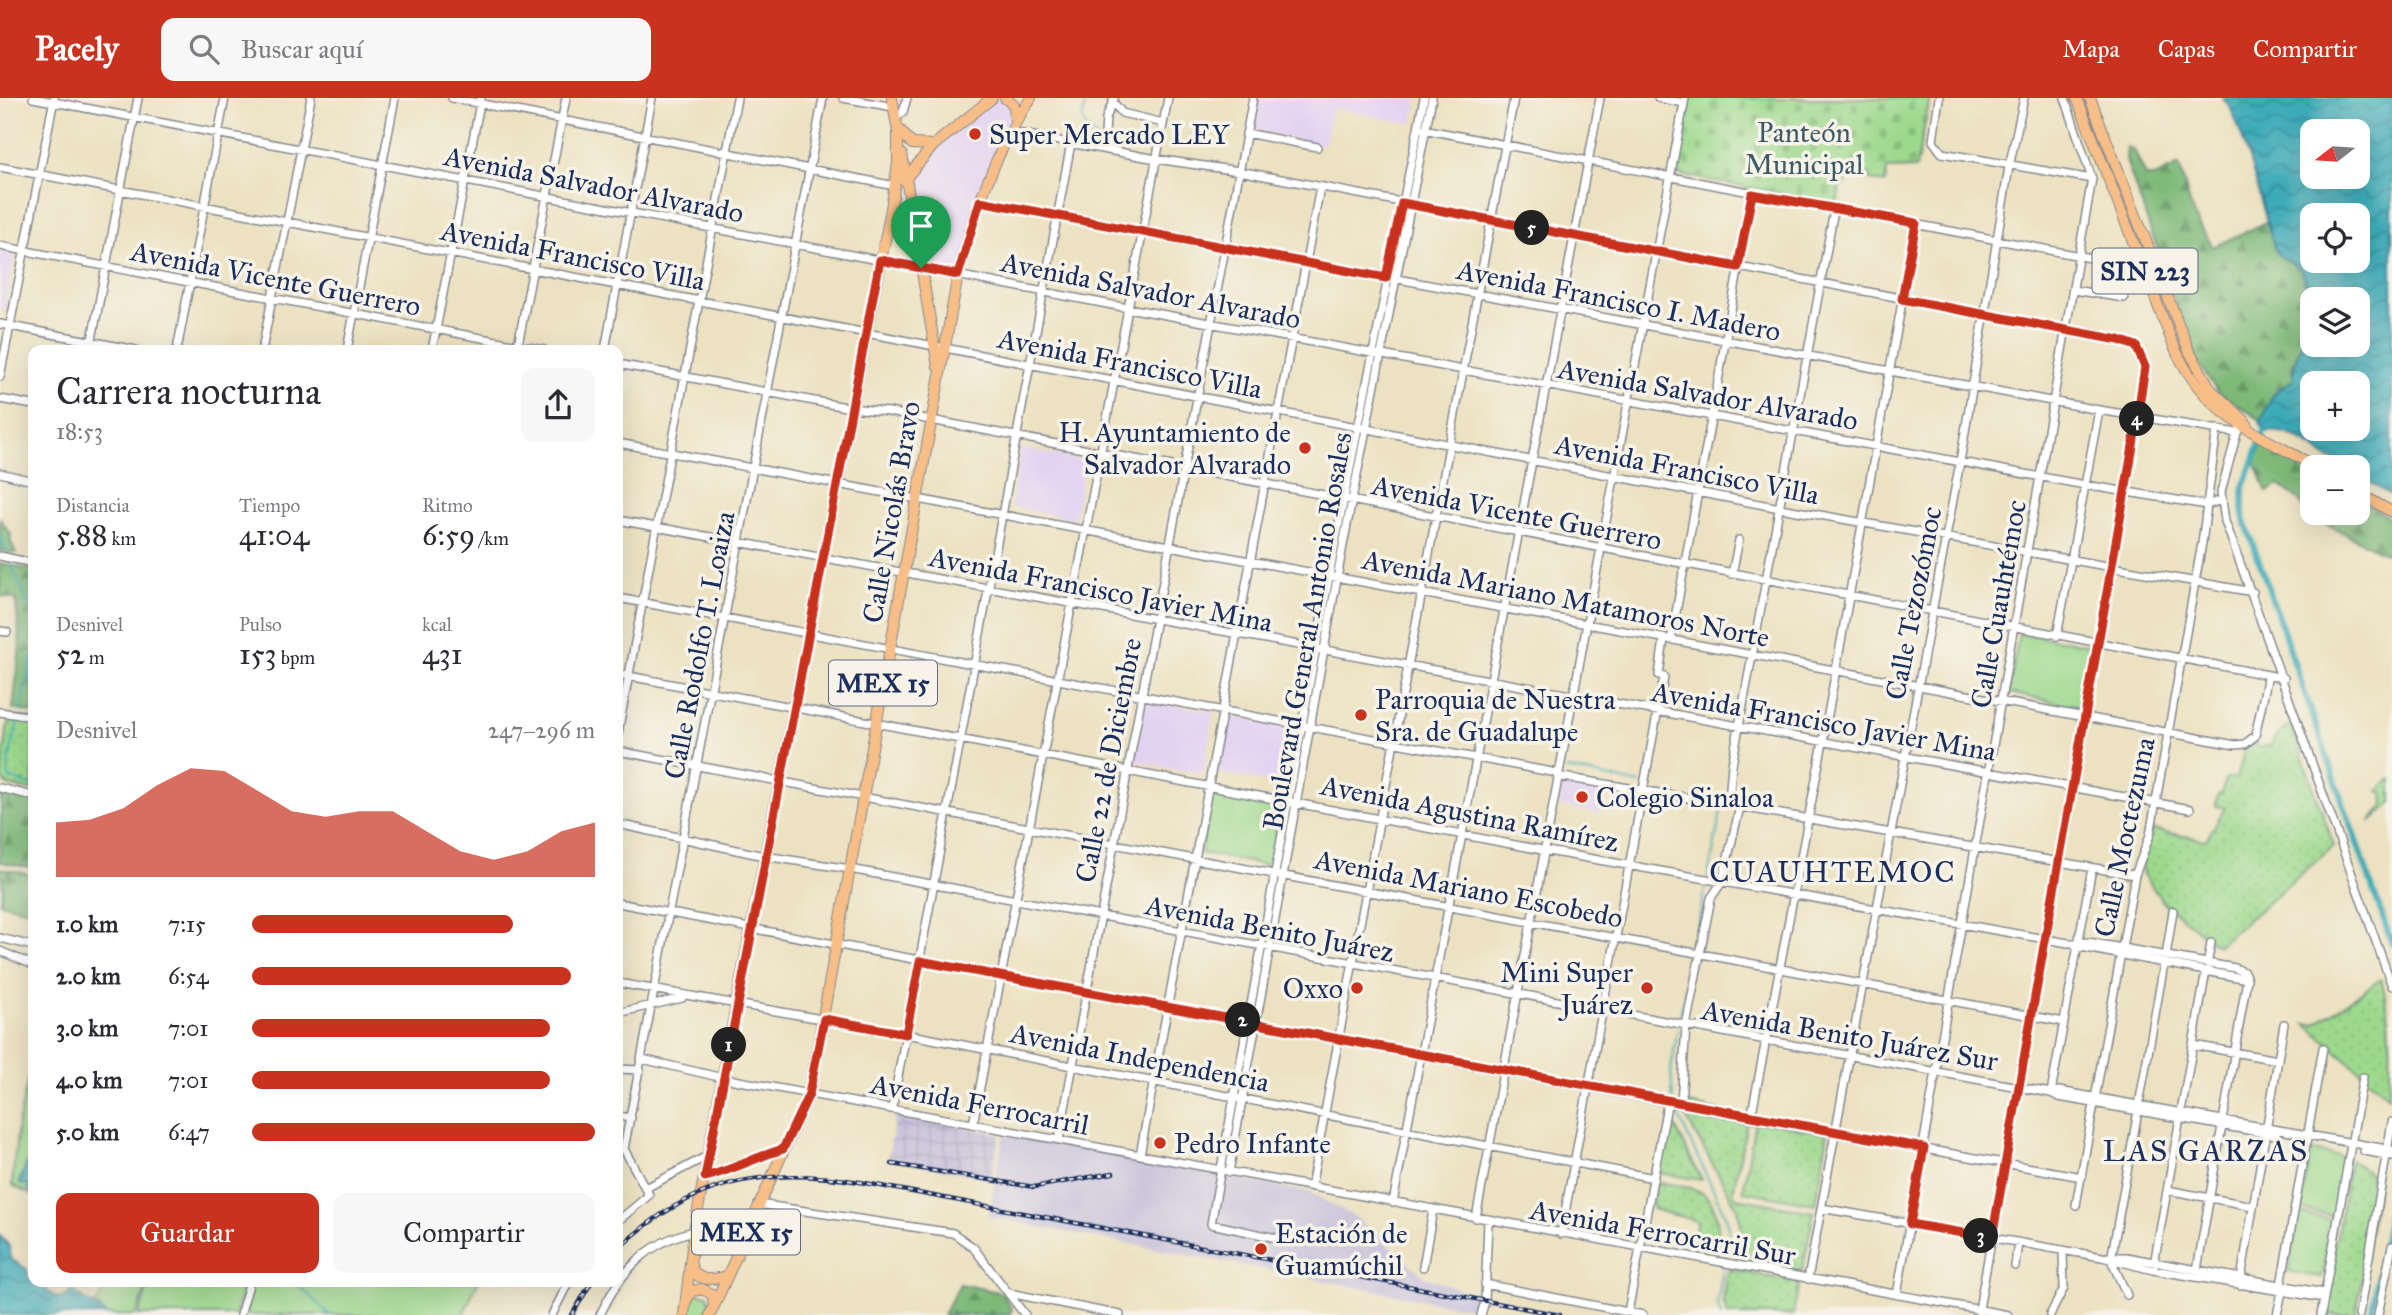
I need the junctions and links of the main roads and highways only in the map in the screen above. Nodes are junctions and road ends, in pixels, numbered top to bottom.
1 (992, 98) edge
2 (1005, 98) edge
3 (1031, 98) edge
4 (2077, 98) edge
5 (2090, 98) edge
6 (893, 103) edge
7 (897, 124) junction
8 (1013, 127) junction
9 (934, 145) junction
10 (906, 177) junction
11 (891, 209) junction
12 (2162, 281) junction
13 (2150, 285) junction
14 (939, 347) junction
15 (2242, 426) junction
16 (2300, 458) edge
17 (2370, 499) edge
18 (2392, 512) edge
19 (690, 1262) junction
20 (727, 1276) junction
21 (686, 1301) junction
22 (715, 1304) junction
23 (684, 1315) edge
24 (710, 1315) edge

1 - 9 main road, MEX 15
2 - 8 main road
3 - 8 main road
4 - 13 main road, SIN 223
5 - 12 main road, SIN 223
6 - 7 main road
7 - 9 main road
7 - 10 main road
7 - 11 main road
8 - 14 main road
9 - 10 main road, MEX 15
10 - 11 main road, MEX 15
10 - 14 main road
11 - 19 main road, MEX 15
12 - 13 main road
12 - 15 main road, SIN 223
13 - 15 main road, SIN 223
14 - 20 main road, Calle Nicolás Bravo / MEX 15
15 - 16 main road, SIN 223
17 - 18 main road
19 - 20 main road
19 - 21 main road, MEX 15
20 - 22 main road, MEX 15
21 - 22 main road
21 - 23 main road, MEX 15
22 - 24 main road, MEX 15

